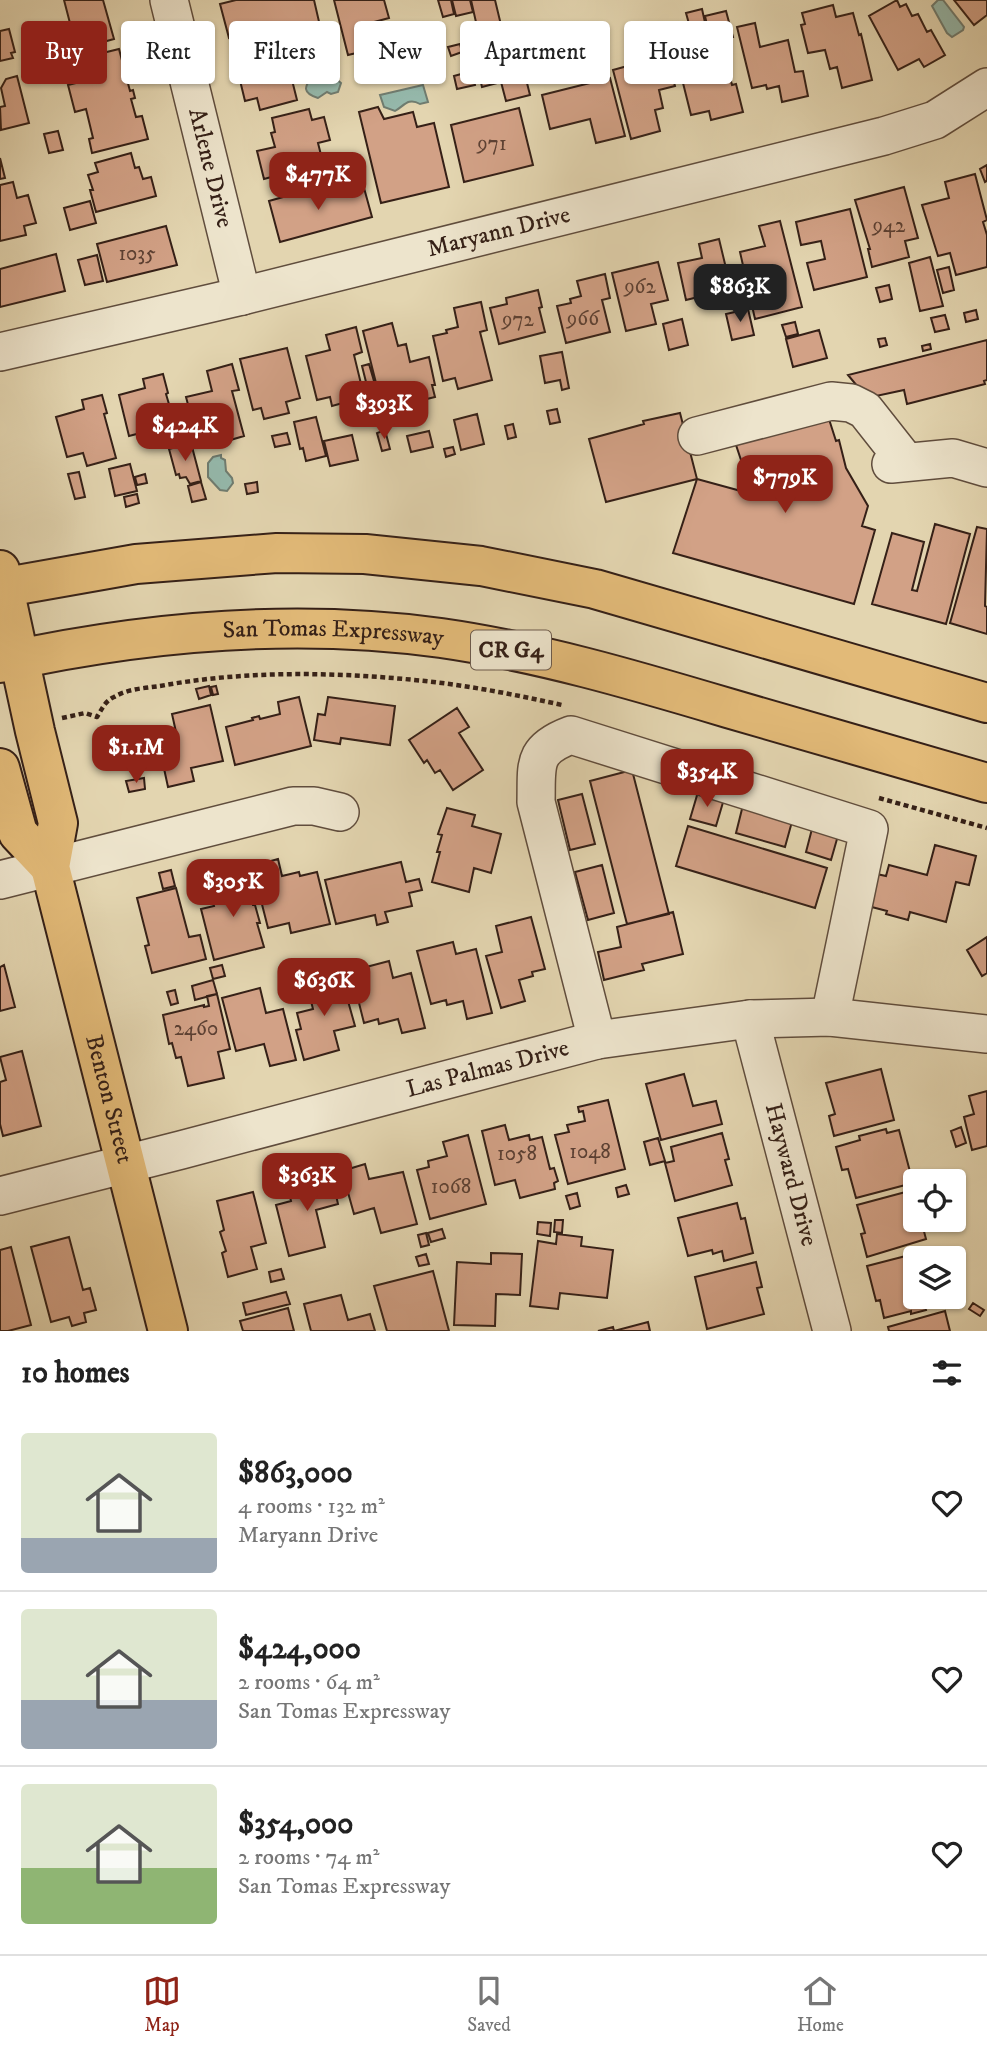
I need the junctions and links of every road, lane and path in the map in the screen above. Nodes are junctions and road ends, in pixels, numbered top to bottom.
1 (169, 0) edge
2 (987, 88) edge
3 (242, 296) junction
4 (0, 352) edge
5 (697, 436) dead end
6 (987, 468) edge
7 (1, 582) edge
8 (10, 660) edge
9 (987, 703) edge
10 (0, 768) edge
11 (987, 783) edge
12 (340, 812) dead end
13 (50, 867) junction
14 (0, 880) edge
15 (830, 1017) junction
16 (750, 1019) junction
17 (987, 1034) edge
18 (597, 1040) junction
19 (126, 1164) junction
20 (0, 1196) edge
21 (168, 1331) edge
22 (832, 1331) edge

1 - 3 street, Arlene Drive
2 - 3 street, Maryann Drive
3 - 4 street, Maryann Drive
5 - 6 street
7 - 8 main road, Benton Street
7 - 9 main road
8 - 11 main road, San Tomas Expressway / CR G4
8 - 13 main road, Benton Street
10 - 13 main road, Benton Street
12 - 13 street
13 - 14 street
13 - 19 main road, Benton Street
15 - 16 street, Las Palmas Drive
15 - 17 street, Las Palmas Drive
15 - 18 street
16 - 18 street, Las Palmas Drive
16 - 22 street, Hayward Drive
18 - 19 street, Las Palmas Drive
19 - 20 street, Las Palmas Drive
19 - 21 main road, Benton Street

